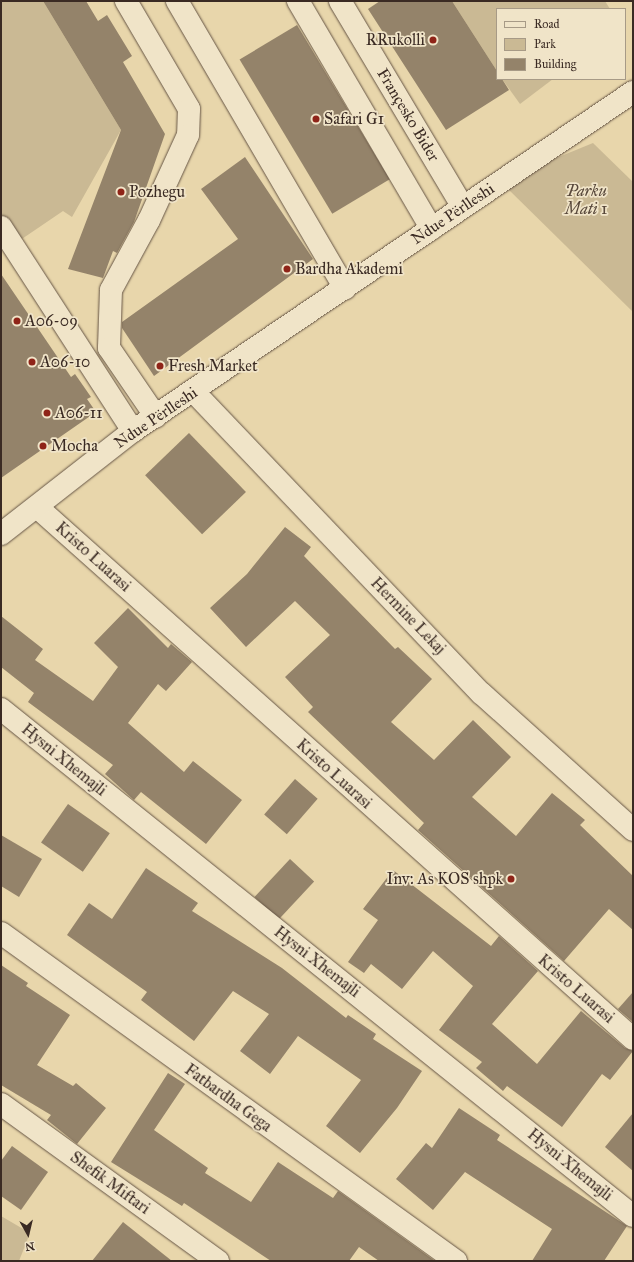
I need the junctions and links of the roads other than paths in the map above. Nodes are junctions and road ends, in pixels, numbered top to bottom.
1 (126, 1) edge
2 (177, 1) edge
3 (298, 1) edge
4 (340, 1) edge
5 (633, 92) edge
6 (463, 207) junction
7 (1, 227) edge
8 (432, 229) junction
9 (345, 288) junction
10 (194, 392) junction
11 (156, 416) junction
12 (133, 432) junction
13 (37, 507) junction
14 (1, 534) edge
15 (1, 709) edge
16 (633, 830) edge
17 (1, 933) edge
18 (633, 1039) edge
19 (1, 1104) edge
20 (633, 1216) edge
21 (218, 1261) edge
22 (456, 1261) edge

1 - 11 street
2 - 9 street
3 - 8 street
4 - 6 street, Françesko Bider
5 - 6 street, Ndue Përlleshi
6 - 8 street, Ndue Përlleshi
7 - 12 street
8 - 9 street, Ndue Përlleshi
9 - 10 street, Ndue Përlleshi
10 - 11 street, Ndue Përlleshi
10 - 16 street, Hermine Lekaj
11 - 12 street, Ndue Përlleshi
12 - 13 street, Ndue Përlleshi
13 - 14 street, Ndue Përlleshi
13 - 18 street, Kristo Luarasi
15 - 20 street, Hysni Xhemajli
17 - 22 street, Fatbardha Gega
19 - 21 street, Shefik Miftari

